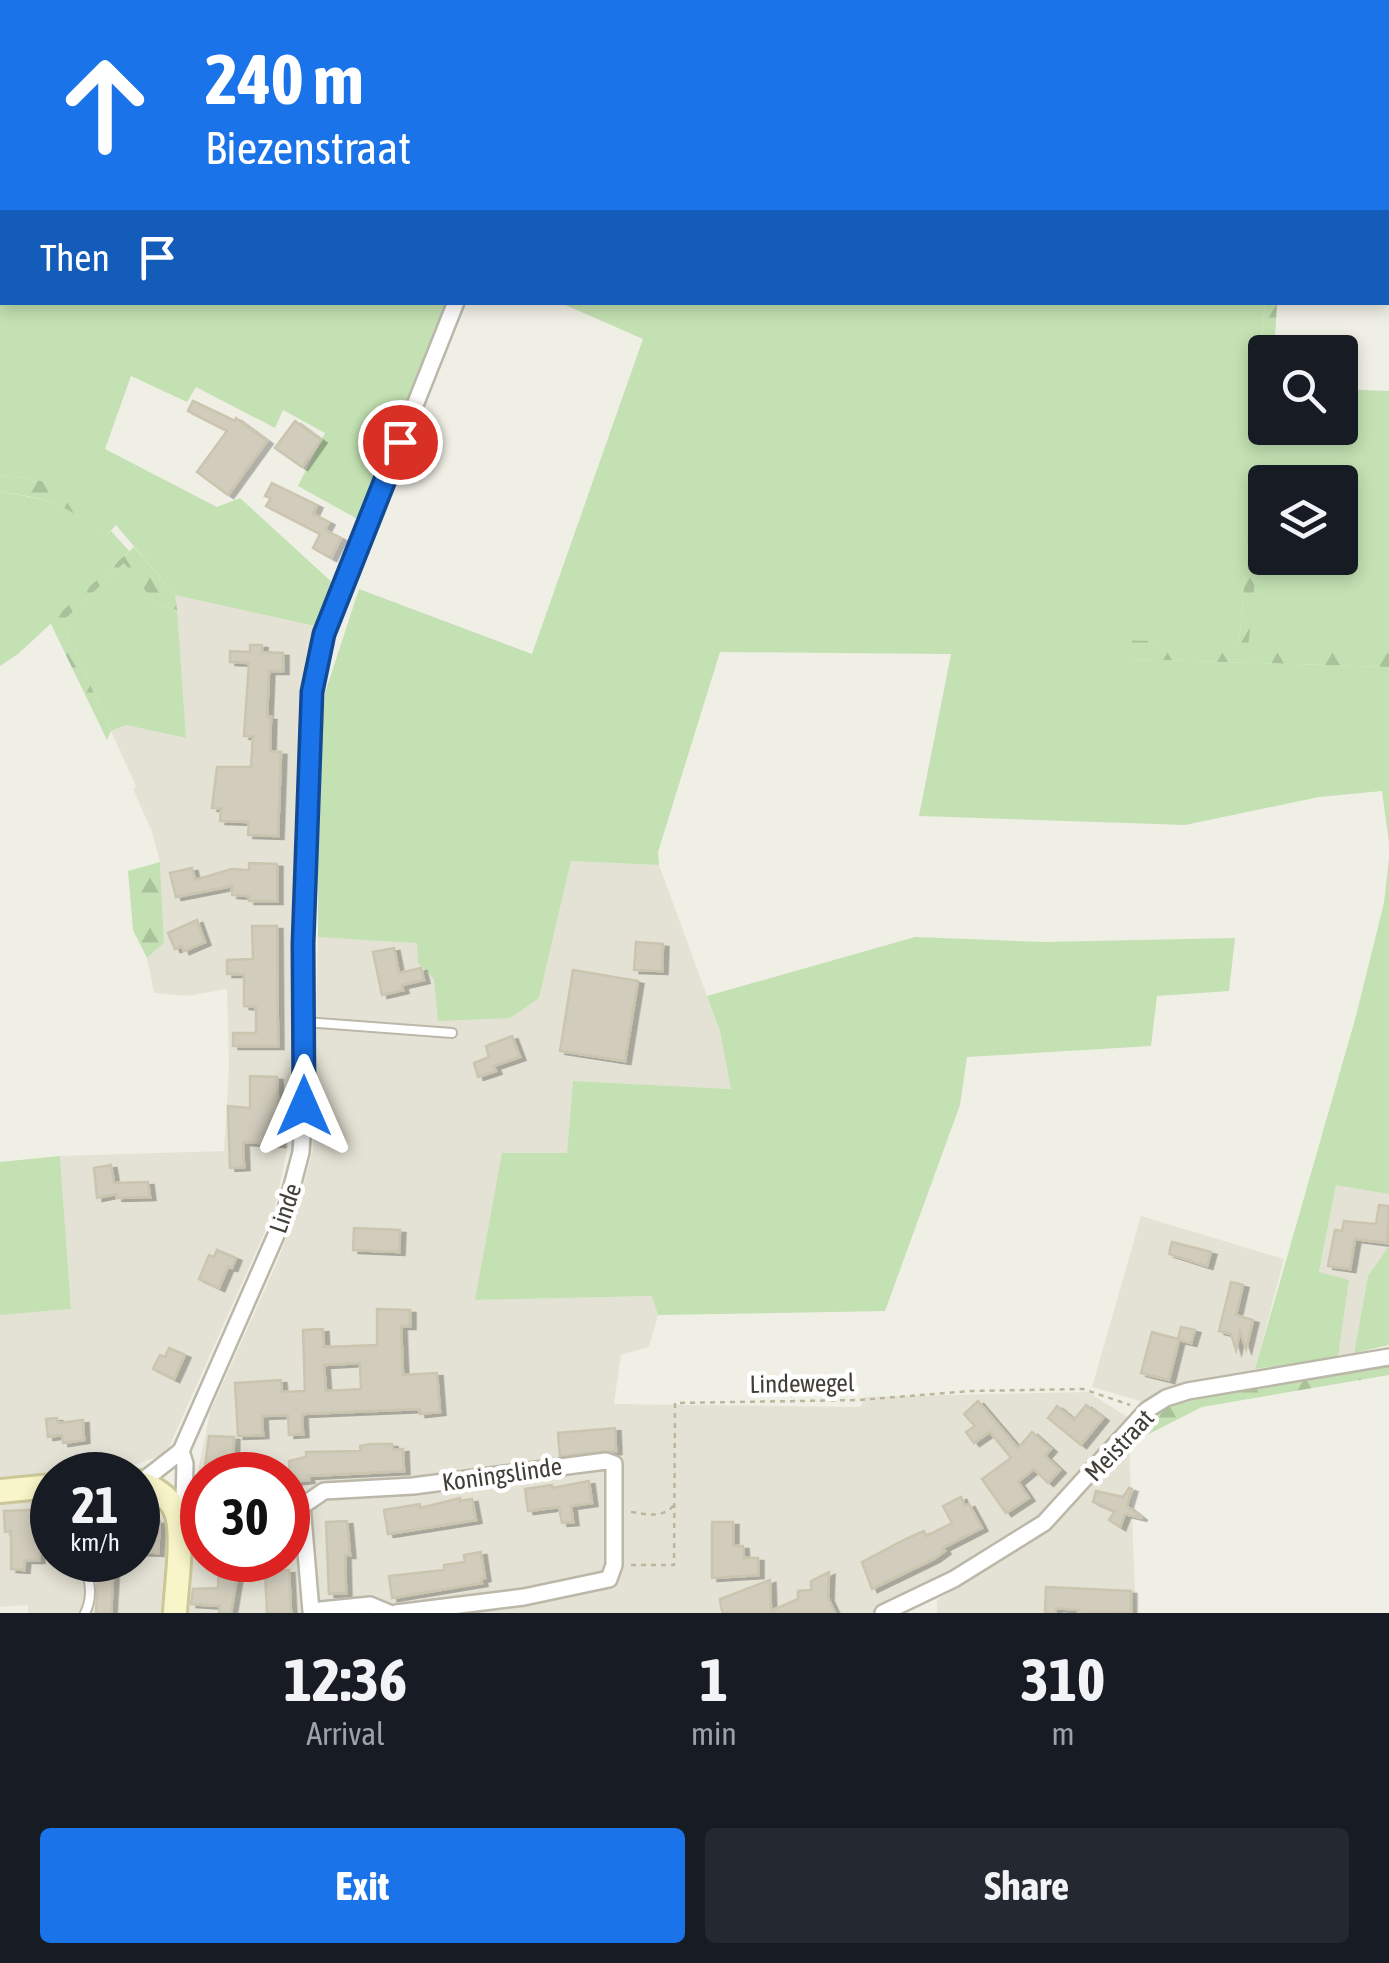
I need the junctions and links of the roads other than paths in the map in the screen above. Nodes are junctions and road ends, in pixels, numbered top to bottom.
1 (455, 305) edge
2 (305, 1022) junction
3 (452, 1033) dead end
4 (1389, 1357) edge
5 (181, 1451) joint
6 (160, 1466) edge
7 (30, 1489) edge
8 (0, 1492) edge
9 (160, 1493) edge
10 (310, 1499) edge
11 (180, 1506) joint
12 (89, 1582) edge
13 (307, 1582) edge
14 (525, 1605) edge
15 (84, 1613) edge
16 (175, 1613) edge
17 (393, 1613) edge
18 (883, 1613) edge

1 - 2 street, Linde
2 - 3 lane
2 - 5 street, Linde
4 - 18 street, Meistraat
5 - 6 street, Linde
7 - 8 street
9 - 11 street, Linde
10 - 14 street, Koningslinde
11 - 16 street, Linde
12 - 15 lane
13 - 17 street
14 - 17 street

